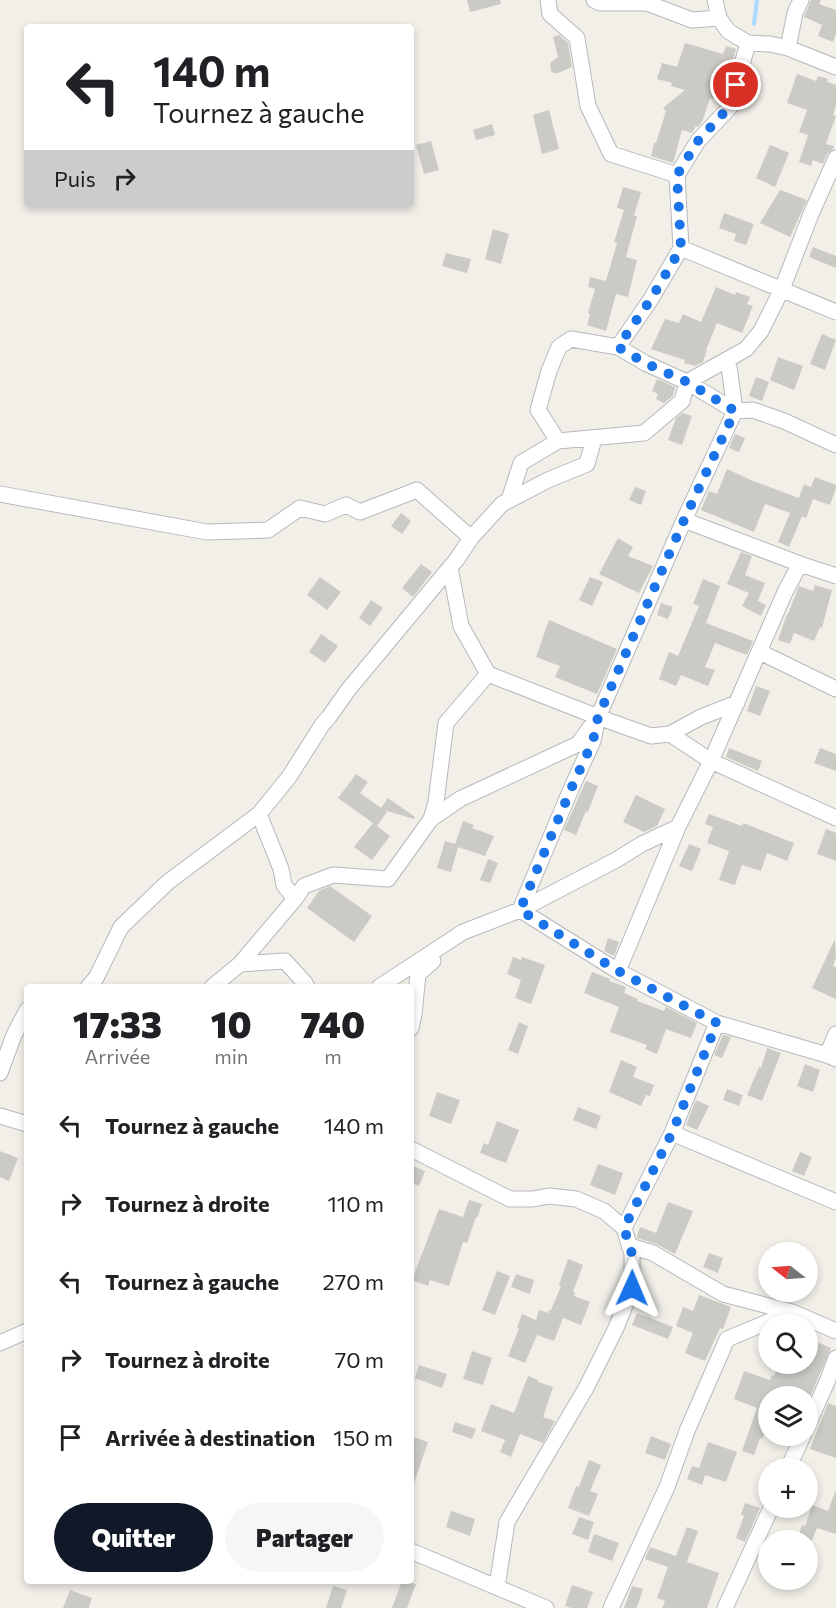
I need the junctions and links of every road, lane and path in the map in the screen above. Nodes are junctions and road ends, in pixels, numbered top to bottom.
1 (548, 0) edge
2 (594, 0) edge
3 (715, 0) edge
4 (801, 0) edge
5 (719, 18) junction
6 (748, 43) junction
7 (788, 48) junction
8 (836, 67) edge
9 (836, 158) edge
10 (677, 175) junction
11 (681, 248) junction
12 (782, 289) junction
13 (836, 312) edge
14 (618, 347) junction
15 (728, 359) junction
16 (687, 382) junction
17 (735, 411) junction
18 (594, 439) junction
19 (558, 441) junction
20 (836, 445) edge
21 (0, 494) edge
22 (509, 500) junction
23 (684, 520) junction
24 (471, 538) junction
25 (800, 564) junction
26 (450, 568) junction
27 (836, 576) edge
28 (760, 652) junction
29 (488, 674) junction
30 (836, 689) edge
31 (737, 703) junction
32 (598, 717) junction
33 (670, 734) junction
34 (711, 761) junction
35 (259, 814) junction
36 (836, 818) edge
37 (431, 819) junction
38 (678, 827) junction
39 (295, 899) junction
40 (520, 910) junction
41 (463, 933) junction
42 (240, 964) junction
43 (618, 971) junction
44 (91, 984) edge
45 (216, 984) edge
46 (306, 984) edge
47 (384, 984) edge
48 (414, 1014) edge
49 (24, 1022) edge
50 (717, 1023) junction
51 (836, 1034) edge
52 (20, 1037) edge
53 (832, 1057) edge
54 (0, 1073) edge
55 (0, 1116) edge
56 (24, 1123) edge
57 (672, 1133) junction
58 (414, 1151) edge
59 (836, 1202) edge
60 (624, 1228) junction
61 (630, 1246) junction
62 (792, 1312) junction
63 (836, 1331) edge
64 (24, 1332) edge
65 (0, 1343) edge
66 (836, 1358) edge
67 (818, 1402) edge
68 (766, 1518) edge
69 (414, 1552) edge
70 (497, 1587) junction
71 (546, 1608) edge
72 (612, 1608) edge
73 (725, 1608) edge

1 - 10 street
2 - 5 street
3 - 5 street
4 - 7 street
5 - 6 street
6 - 7 street
6 - 10 street
7 - 8 street
9 - 12 street
10 - 11 street
11 - 12 street
11 - 14 street
12 - 13 street
12 - 15 street
14 - 16 street
14 - 19 street
15 - 16 street
15 - 17 street
16 - 17 street
16 - 18 street
17 - 20 street
17 - 23 street
18 - 19 street
18 - 22 street
19 - 22 street
21 - 24 street
22 - 24 street
23 - 25 street
23 - 32 street
24 - 26 street
25 - 27 street
25 - 28 street
26 - 29 street
26 - 35 street
28 - 30 street
28 - 31 street
29 - 32 street
29 - 37 street
31 - 33 street
31 - 34 street
32 - 33 street
32 - 37 street
32 - 40 street
33 - 34 street
34 - 36 street
34 - 38 street
35 - 39 street
35 - 44 street
37 - 39 street
38 - 40 street
38 - 43 street
39 - 42 street
40 - 41 street
40 - 43 street
41 - 47 street
41 - 48 street
42 - 45 street
42 - 46 street
43 - 50 street
49 - 52 street
50 - 53 street
50 - 57 street
51 - 53 street
52 - 54 street
55 - 56 street
57 - 59 street
57 - 60 street
58 - 60 street
60 - 61 street
61 - 62 street
61 - 70 street
62 - 63 street
62 - 72 street
64 - 65 street
66 - 67 street
68 - 73 street
69 - 70 street
70 - 71 street

